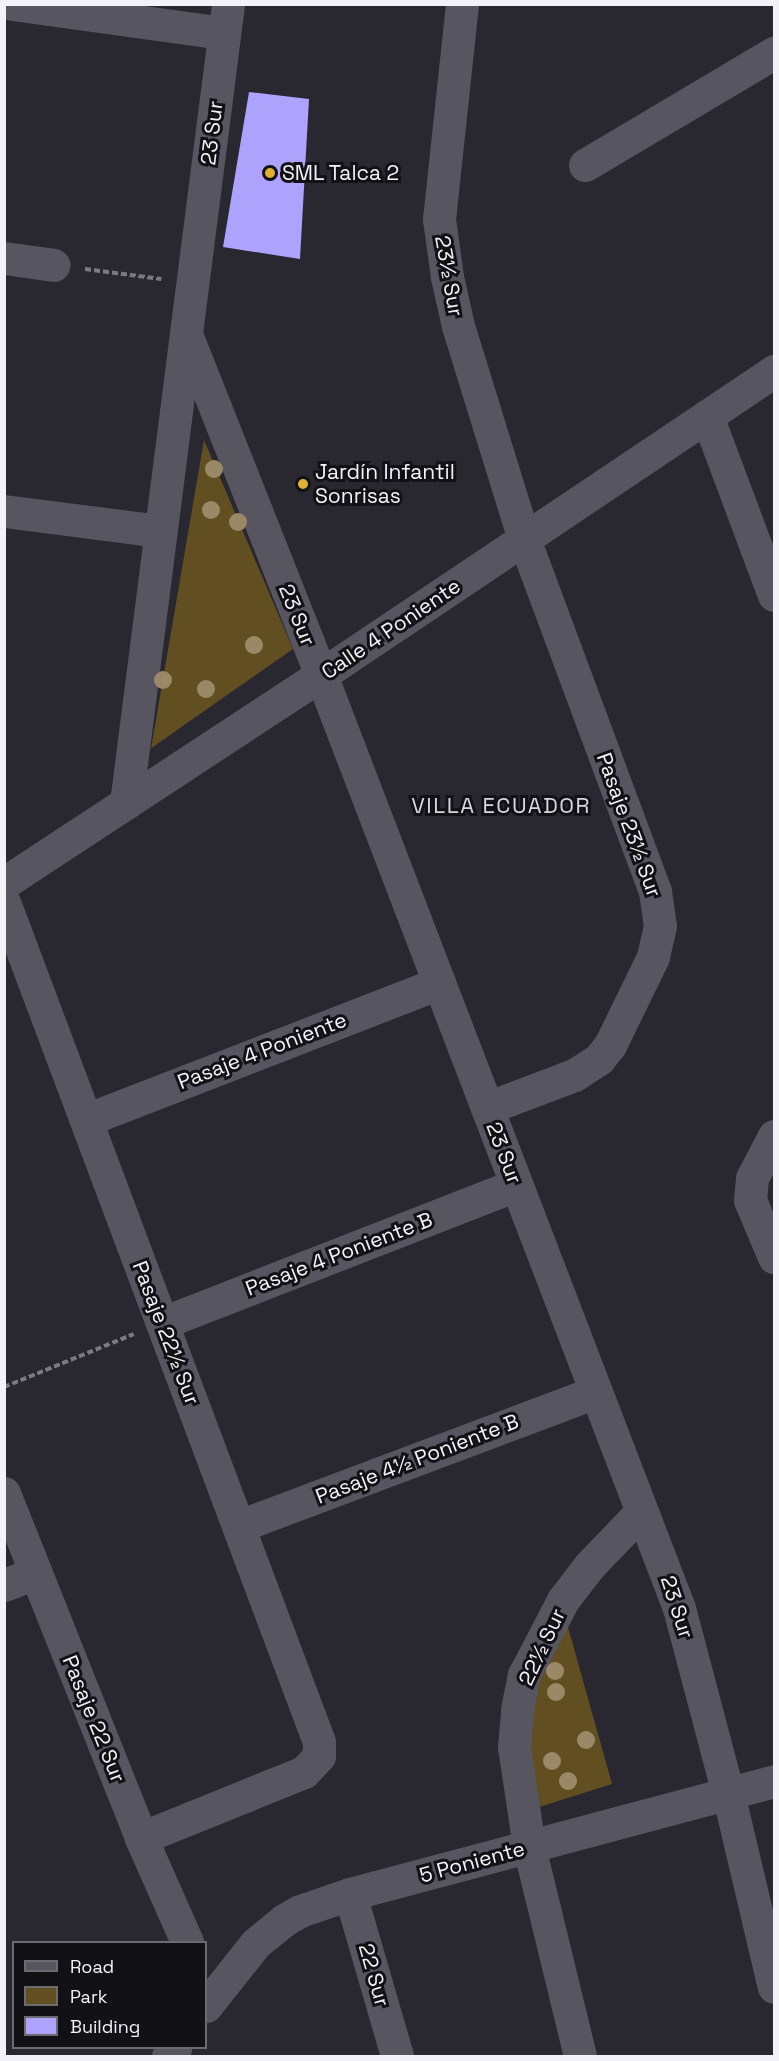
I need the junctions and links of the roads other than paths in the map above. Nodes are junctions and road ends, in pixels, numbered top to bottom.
1 (12, 4) edge
2 (462, 4) edge
3 (226, 19) edge
4 (774, 53) edge
5 (585, 165) dead end
6 (4, 258) edge
7 (54, 265) road end
8 (186, 334) junction
9 (774, 371) edge
10 (707, 416) junction
11 (4, 511) edge
12 (161, 531) junction
13 (524, 539) junction
14 (774, 595) edge
15 (321, 675) junction
16 (126, 803) junction
17 (4, 883) edge
18 (4, 902) edge
19 (439, 983) junction
20 (487, 1108) junction
21 (86, 1120) junction
22 (774, 1136) edge
23 (516, 1185) junction
24 (774, 1257) edge
25 (162, 1323) junction
26 (596, 1392) junction
27 (4, 1493) edge
28 (641, 1512) junction
29 (239, 1526) junction
30 (36, 1573) junction
31 (4, 1585) edge
32 (774, 1781) edge
33 (729, 1793) junction
34 (141, 1838) junction
35 (529, 1847) junction
36 (350, 1894) junction
37 (187, 1941) edge
38 (774, 1987) edge
39 (208, 1996) edge
40 (397, 2056) edge
41 (580, 2056) edge

1 - 3 street
2 - 13 street, 23½ Sur
3 - 8 street, 23 Sur
4 - 5 street
6 - 7 street
8 - 12 street, 23 Sur
8 - 15 street, 23 Sur
9 - 10 street, Calle 4 Poniente
10 - 13 street, Calle 4 Poniente
10 - 14 street
11 - 12 street
12 - 16 street, 23 Sur
13 - 15 street, Calle 4 Poniente
13 - 20 street, Pasaje 23½ Sur
15 - 16 street, Calle 4 Poniente
15 - 19 street, 23 Sur
16 - 17 street, Calle 4 Poniente
18 - 21 street, Pasaje 22½ Sur
19 - 20 street, 23 Sur
19 - 21 street, Pasaje 4 Poniente
20 - 23 street, 23 Sur
21 - 25 street, Pasaje 22½ Sur
22 - 24 street
23 - 25 street, Pasaje 4 Poniente B
23 - 26 street, 23 Sur
25 - 29 street, Pasaje 22½ Sur
26 - 28 street, 23 Sur
26 - 29 street, Pasaje 4½ Poniente B
27 - 30 street, Pasaje 22 Sur
28 - 33 street, 23 Sur
28 - 35 street, 22½ Sur
29 - 34 street, Pasaje 22½ Sur
30 - 31 street
30 - 34 street, Pasaje 22 Sur
32 - 33 street, 5 Poniente
33 - 35 street, 5 Poniente
33 - 38 street, 23 Sur
34 - 37 street, Pasaje 22 Sur
35 - 36 street, 5 Poniente
35 - 41 street, 22½ Sur
36 - 39 street, 5 Poniente
36 - 40 street, 22 Sur

